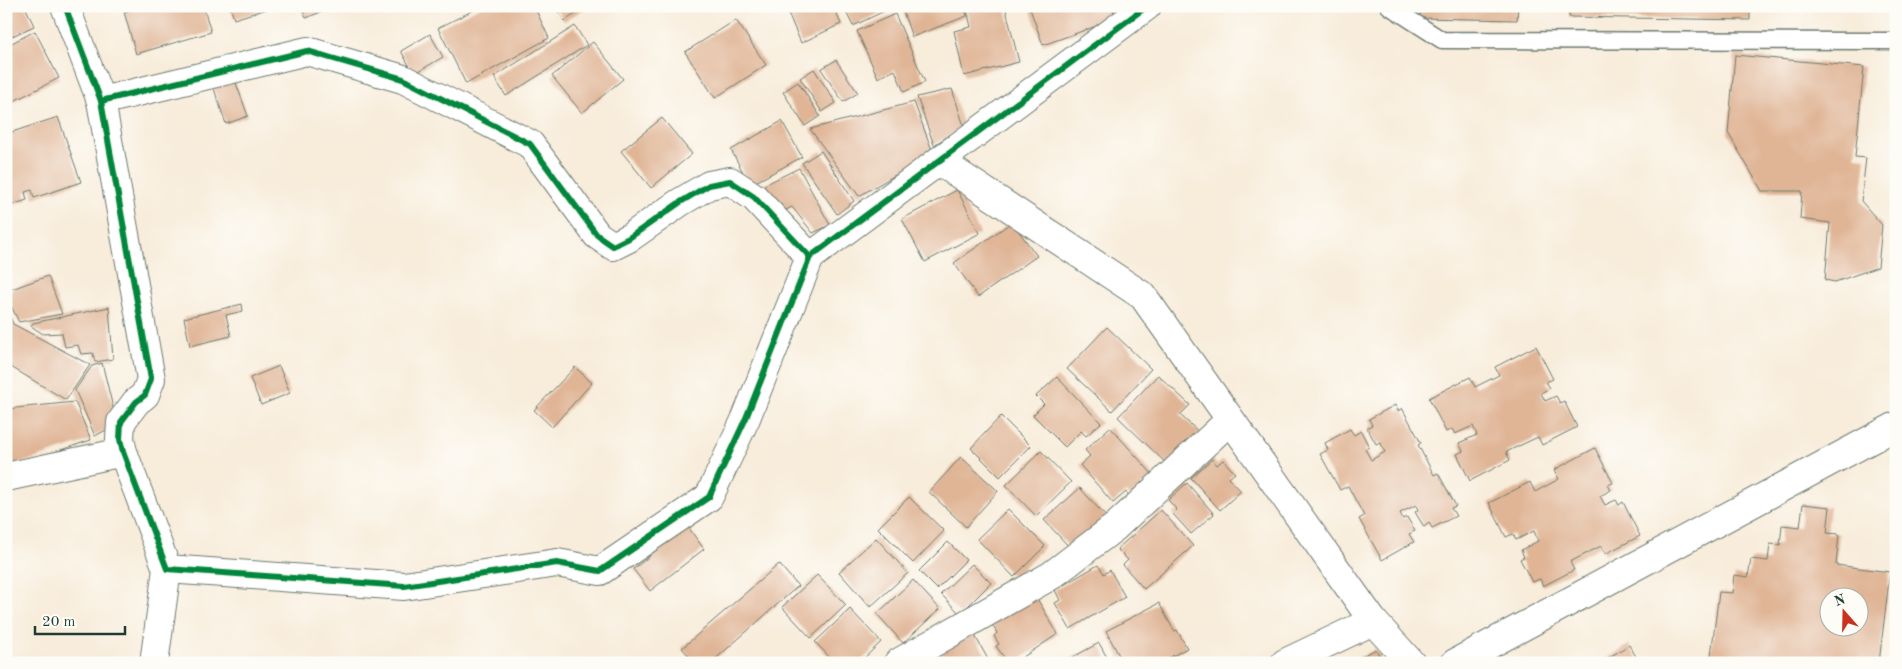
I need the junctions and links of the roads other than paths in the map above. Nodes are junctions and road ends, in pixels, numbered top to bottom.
1 (65, 6) edge
2 (1147, 6) edge
3 (1389, 6) edge
4 (1896, 41) edge
5 (101, 101) junction
6 (939, 161) junction
7 (810, 257) junction
8 (1230, 420) junction
9 (1896, 426) edge
10 (123, 452) junction
11 (6, 477) edge
12 (167, 569) junction
13 (1373, 621) junction
14 (154, 663) edge
15 (898, 663) edge
16 (1285, 663) edge
17 (1411, 663) edge
18 (1455, 663) edge

1 - 5 street
2 - 6 street
3 - 4 lane
5 - 7 street
5 - 10 street
6 - 7 street
6 - 8 street
7 - 12 street
8 - 13 street
8 - 15 street
9 - 18 street
10 - 11 street
10 - 12 street
12 - 14 street
13 - 16 street
13 - 17 street

